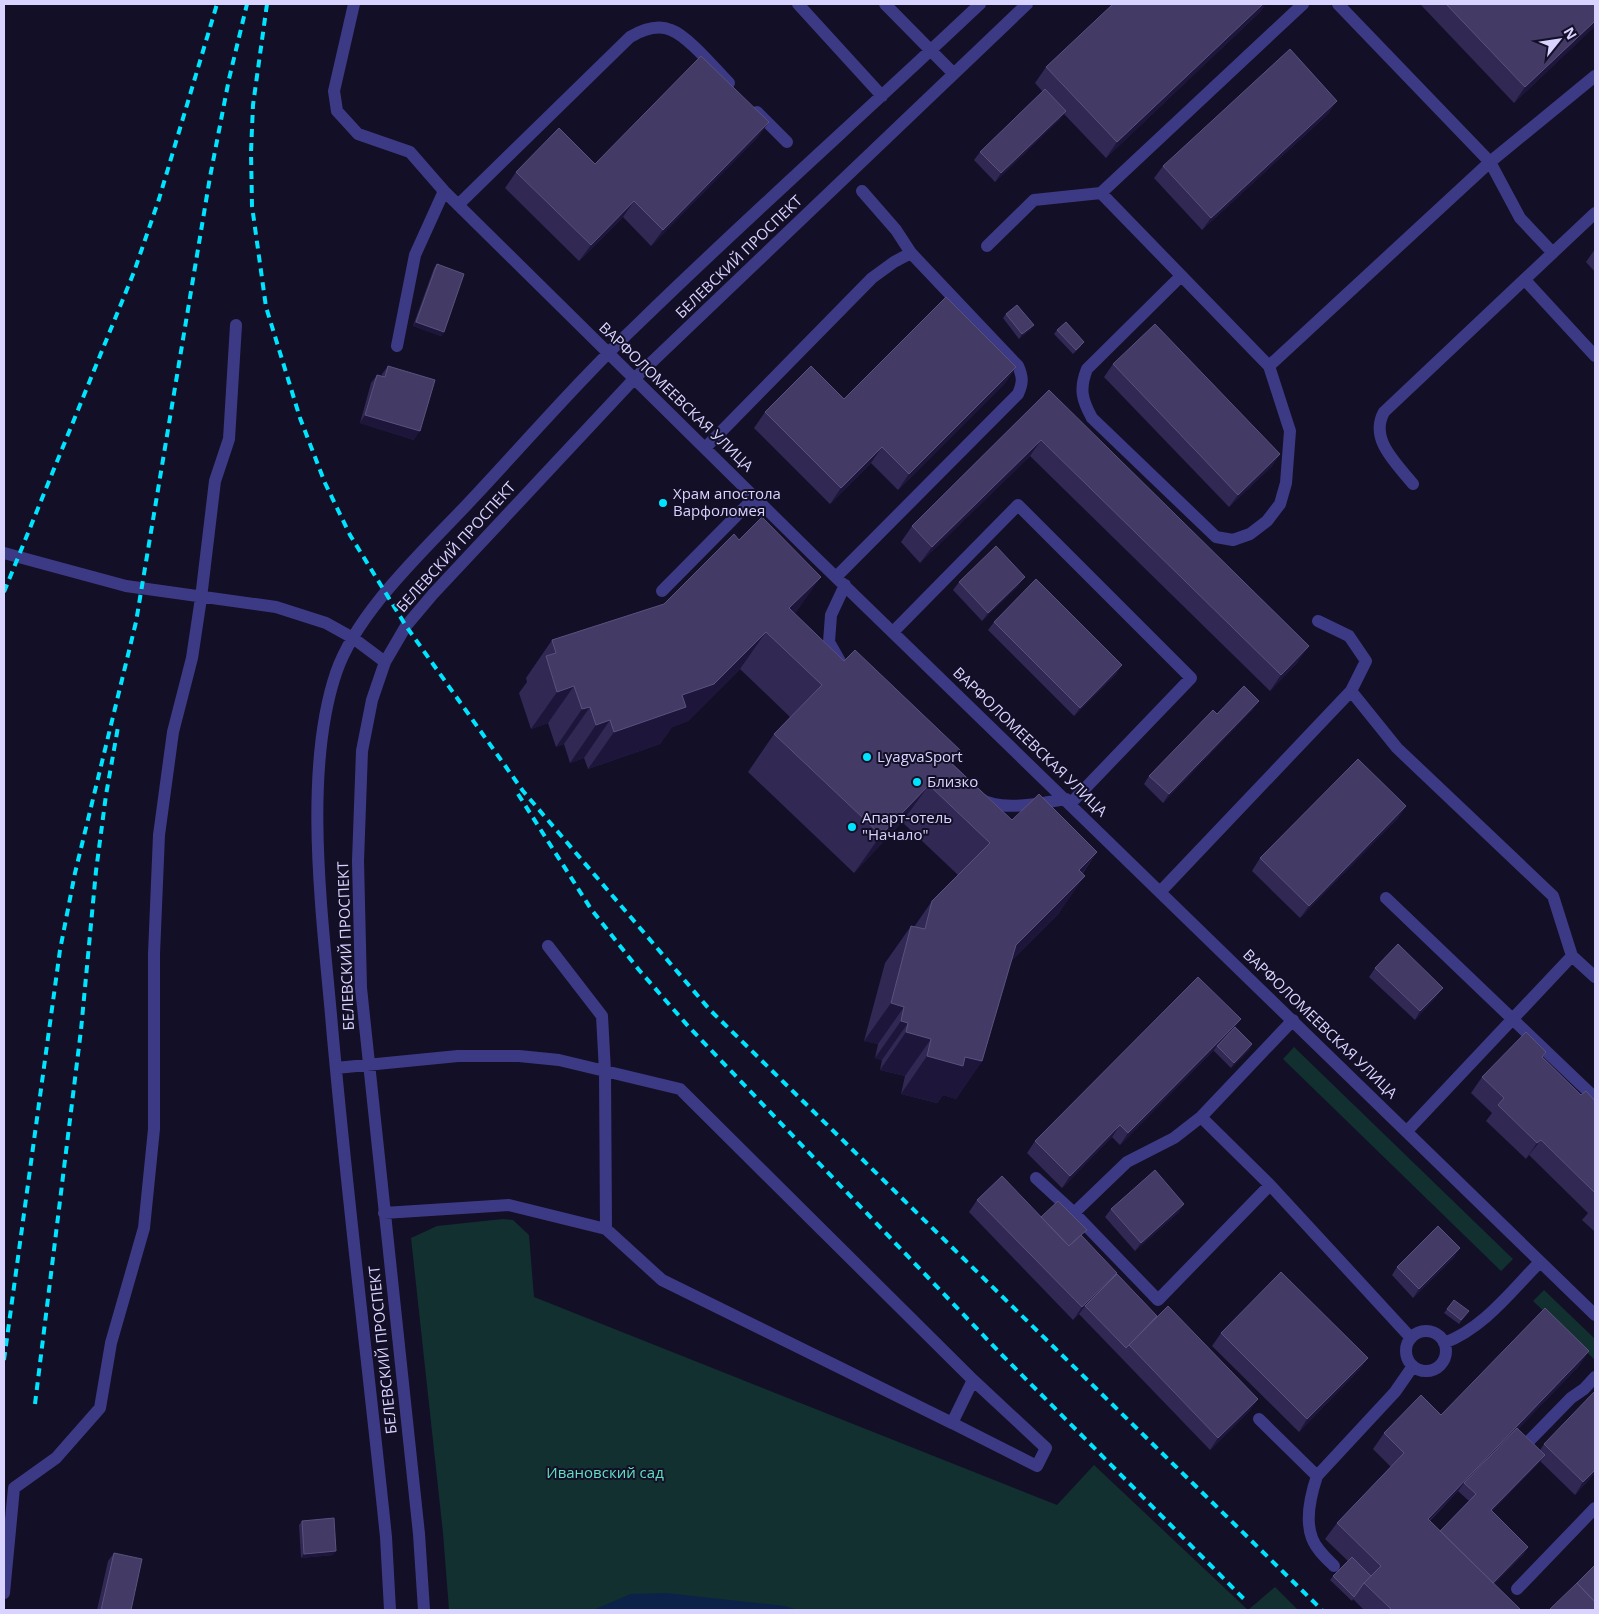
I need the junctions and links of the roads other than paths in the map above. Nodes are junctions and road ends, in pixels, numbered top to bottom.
1 (354, 4) edge
2 (798, 4) edge
3 (885, 4) edge
4 (980, 4) edge
5 (1027, 4) edge
6 (1303, 4) edge
7 (1338, 4) edge
8 (931, 50) junction
9 (954, 74) junction
10 (1595, 76) edge
11 (737, 91) edge
12 (882, 96) junction
13 (750, 105) edge
14 (787, 142) dead end
15 (1490, 162) junction
16 (444, 191) junction
17 (862, 191) dead end
18 (1101, 193) junction
19 (458, 205) junction
20 (1595, 213) edge
21 (987, 246) dead end
22 (911, 253) junction
23 (1553, 253) junction
24 (1181, 276) junction
25 (1525, 280) junction
26 (236, 325) dead end
27 (397, 346) dead end
28 (608, 353) junction
29 (1595, 356) edge
30 (1270, 366) junction
31 (634, 378) junction
32 (705, 448) junction
33 (1413, 484) dead end
34 (755, 498) junction
35 (4, 553) edge
36 (840, 581) junction
37 (662, 591) dead end
38 (202, 598) junction
39 (1318, 621) dead end
40 (893, 632) junction
41 (352, 638) junction
42 (385, 662) junction
43 (852, 677) edge
44 (1351, 691) junction
45 (970, 790) edge
46 (1068, 802) junction
47 (1160, 892) junction
48 (1386, 898) dead end
49 (548, 946) dead end
50 (1572, 956) junction
51 (1595, 977) edge
52 (1513, 1019) junction
53 (1293, 1020) junction
54 (369, 1066) junction
55 (336, 1068) junction
56 (606, 1071) junction
57 (1595, 1098) edge
58 (1201, 1117) junction
59 (1407, 1131) junction
60 (1036, 1178) dead end
61 (1270, 1185) junction
62 (1074, 1213) junction
63 (384, 1214) junction
64 (606, 1229) junction
65 (1540, 1262) junction
66 (1595, 1315) edge
67 (1411, 1338) junction
68 (1444, 1343) junction
69 (1413, 1366) junction
70 (1595, 1378) edge
71 (973, 1380) junction
72 (1258, 1419) edge
73 (952, 1423) junction
74 (1528, 1443) edge
75 (1317, 1476) junction
76 (1595, 1508) edge
77 (1334, 1566) dead end
78 (1517, 1589) dead end
79 (4, 1593) edge
80 (390, 1610) edge
81 (424, 1610) edge

1 - 16 street, ВАРФОЛОМЕЕВСКАЯ УЛИЦА
2 - 12 street
3 - 8 street
4 - 8 street, БЕЛЕВСКИЙ ПРОСПЕКТ
5 - 9 street, БЕЛЕВСКИЙ ПРОСПЕКТ
6 - 18 street
7 - 15 street
8 - 9 street
8 - 12 street, БЕЛЕВСКИЙ ПРОСПЕКТ
9 - 31 street, БЕЛЕВСКИЙ ПРОСПЕКТ
10 - 15 street
11 - 19 street
12 - 28 street, БЕЛЕВСКИЙ ПРОСПЕКТ
13 - 14 street
15 - 23 street
15 - 30 street
16 - 19 street, ВАРФОЛОМЕЕВСКАЯ УЛИЦА
16 - 27 street
17 - 22 street
18 - 21 street
18 - 24 street
19 - 28 street, ВАРФОЛОМЕЕВСКАЯ УЛИЦА
20 - 23 street
22 - 32 street
22 - 36 street
23 - 25 street
24 - 30 street
24 - 30 street
25 - 29 street
25 - 33 street
26 - 38 street
28 - 31 street, ВАРФОЛОМЕЕВСКАЯ УЛИЦА
28 - 41 street, БЕЛЕВСКИЙ ПРОСПЕКТ
31 - 32 street, ВАРФОЛОМЕЕВСКАЯ УЛИЦА
31 - 42 street, БЕЛЕВСКИЙ ПРОСПЕКТ
32 - 34 street, ВАРФОЛОМЕЕВСКАЯ УЛИЦА
34 - 36 street, ВАРФОЛОМЕЕВСКАЯ УЛИЦА
34 - 37 street
35 - 38 street
36 - 40 street, ВАРФОЛОМЕЕВСКАЯ УЛИЦА
36 - 43 street
38 - 41 street
38 - 79 street
39 - 44 street
40 - 46 street, ВАРФОЛОМЕЕВСКАЯ УЛИЦА
40 - 46 street
41 - 42 street
41 - 55 street, БЕЛЕВСКИЙ ПРОСПЕКТ
42 - 54 street, БЕЛЕВСКИЙ ПРОСПЕКТ
44 - 47 street
44 - 50 street
45 - 46 street
46 - 47 street, ВАРФОЛОМЕЕВСКАЯ УЛИЦА
47 - 53 street, ВАРФОЛОМЕЕВСКАЯ УЛИЦА
48 - 52 street
49 - 56 street
50 - 51 street
50 - 52 street
52 - 57 street
52 - 59 street
53 - 58 street
53 - 59 street, ВАРФОЛОМЕЕВСКАЯ УЛИЦА
54 - 55 street
54 - 56 street
54 - 63 street, БЕЛЕВСКИЙ ПРОСПЕКТ
55 - 80 street, БЕЛЕВСКИЙ ПРОСПЕКТ
56 - 64 street
56 - 71 street
58 - 61 street
58 - 62 street
59 - 65 street, ВАРФОЛОМЕЕВСКАЯ УЛИЦА
60 - 62 street
61 - 62 street
61 - 67 street
63 - 64 street
63 - 81 street, БЕЛЕВСКИЙ ПРОСПЕКТ
64 - 73 street
65 - 66 street, ВАРФОЛОМЕЕВСКАЯ УЛИЦА
65 - 68 street
67 - 68 street
67 - 69 street
68 - 69 street
69 - 75 street
70 - 74 street
71 - 73 street
71 - 73 street
72 - 75 street
75 - 77 street
76 - 78 street

